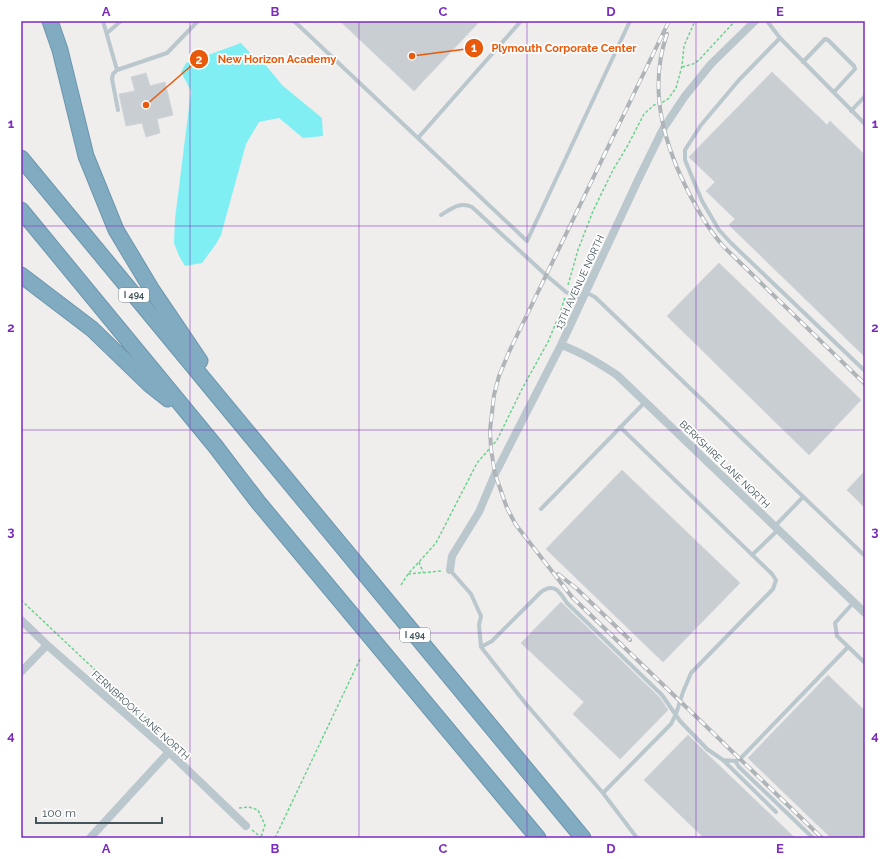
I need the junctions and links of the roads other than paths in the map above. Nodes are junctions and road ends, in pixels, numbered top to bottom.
1 (50, 21) edge
2 (102, 21) edge
3 (121, 21) edge
4 (198, 21) edge
5 (294, 21) edge
6 (521, 21) edge
7 (630, 21) edge
8 (755, 21) edge
9 (767, 21) edge
10 (107, 33) junction
11 (780, 38) junction
12 (803, 62) junction
13 (117, 70) junction
14 (834, 92) junction
15 (865, 96) edge
16 (118, 110) dead end
17 (851, 111) junction
18 (865, 124) edge
19 (418, 138) junction
20 (21, 158) edge
21 (21, 210) edge
22 (441, 215) dead end
23 (21, 275) edge
24 (584, 296) junction
25 (560, 344) junction
26 (865, 371) edge
27 (645, 402) junction
28 (193, 420) junction
29 (620, 427) junction
30 (247, 432) junction
31 (803, 496) junction
32 (541, 508) dead end
33 (776, 528) junction
34 (752, 555) junction
35 (865, 556) edge
36 (450, 570) joint
37 (854, 602) junction
38 (865, 613) edge
39 (21, 620) edge
40 (47, 645) junction
41 (481, 647) junction
42 (848, 647) junction
43 (865, 663) edge
44 (21, 672) edge
45 (676, 714) junction
46 (169, 752) junction
47 (723, 760) junction
48 (736, 761) junction
49 (603, 793) junction
50 (776, 812) dead end
51 (246, 826) road end
52 (90, 838) edge
53 (538, 838) edge
54 (583, 838) edge
55 (637, 838) edge
56 (813, 838) edge

1 - 30 highway
2 - 10 lane
3 - 10 lane
4 - 13 lane
5 - 19 lane
6 - 19 lane
7 - 19 lane
8 - 24 street, 13TH AVENUE NORTH
9 - 11 lane
10 - 13 lane
11 - 12 lane
11 - 26 lane
12 - 14 lane
12 - 14 lane
13 - 16 lane
14 - 17 lane
15 - 17 lane
17 - 18 lane
20 - 30 highway, I 494
21 - 28 highway
22 - 24 lane
23 - 28 highway
24 - 25 street, 13TH AVENUE NORTH
24 - 31 lane
25 - 27 street, BERKSHIRE LANE NORTH
25 - 36 street, 13TH AVENUE NORTH
27 - 29 lane
27 - 33 street, BERKSHIRE LANE NORTH
28 - 53 highway
29 - 32 lane
29 - 34 lane
30 - 54 highway, I 494
31 - 33 lane
31 - 35 lane
33 - 34 lane
33 - 37 street, BERKSHIRE LANE NORTH
34 - 45 lane
36 - 41 lane
37 - 38 street, BERKSHIRE LANE NORTH
37 - 42 lane
39 - 40 street, FERNBROOK LANE NORTH
40 - 44 street
40 - 46 street, FERNBROOK LANE NORTH
41 - 45 lane
41 - 49 lane
42 - 43 lane
42 - 48 lane
45 - 47 lane
45 - 49 lane
46 - 51 street, FERNBROOK LANE NORTH
46 - 52 street
47 - 48 lane
47 - 50 lane
48 - 56 lane
49 - 55 lane

